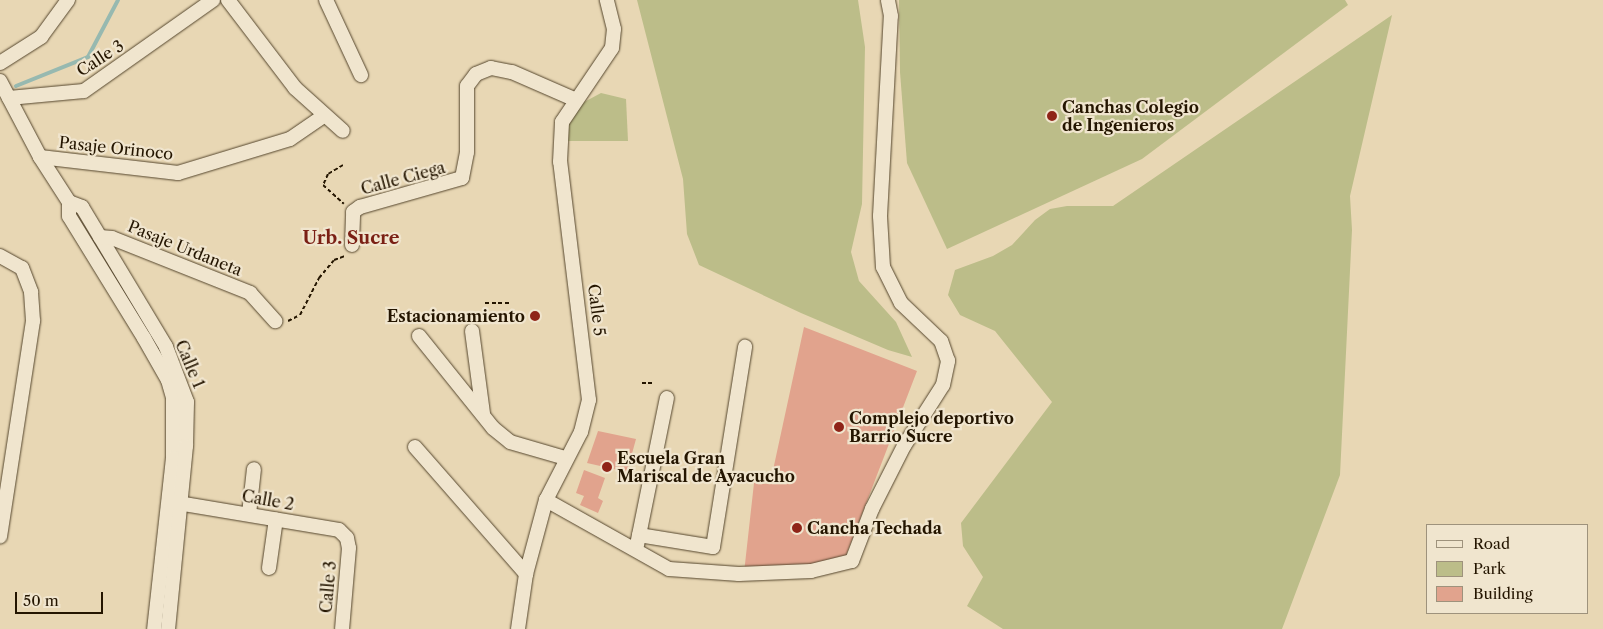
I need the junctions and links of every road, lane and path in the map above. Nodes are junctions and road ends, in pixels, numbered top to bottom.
1 (68, 0) edge
2 (213, 0) edge
3 (228, 0) edge
4 (326, 0) edge
5 (607, 0) edge
6 (888, 0) edge
7 (0, 63) edge
8 (361, 75) dead end
9 (0, 80) edge
10 (9, 98) junction
11 (576, 100) junction
12 (325, 115) junction
13 (343, 131) dead end
14 (40, 157) junction
15 (343, 165) dead end
16 (68, 202) junction
17 (353, 212) junction
18 (100, 237) junction
19 (351, 251) joint
20 (0, 256) edge
21 (509, 303) dead end
22 (485, 304) dead end
23 (281, 321) joint
24 (472, 331) dead end
25 (419, 336) dead end
26 (745, 347) dead end
27 (642, 383) dead end
28 (655, 383) dead end
29 (667, 398) dead end
30 (483, 414) junction
31 (415, 447) dead end
32 (6, 448) edge
33 (566, 458) junction
34 (254, 469) dead end
35 (546, 500) junction
36 (176, 502) junction
37 (249, 514) junction
38 (276, 519) junction
39 (0, 536) edge
40 (639, 536) junction
41 (349, 548) joint
42 (636, 551) junction
43 (268, 568) dead end
44 (526, 574) junction
45 (154, 629) edge
46 (168, 629) edge
47 (342, 629) edge
48 (518, 629) edge

1 - 7 street
2 - 10 street, Calle 3
3 - 12 street
4 - 8 street
5 - 11 street, Calle 5
6 - 42 street
9 - 10 street
10 - 14 street, Calle 1
11 - 17 street, Calle Ciega
11 - 33 street, Calle 5
12 - 13 street
12 - 14 street, Pasaje Orinoco
14 - 16 street, Calle 1
15 - 17 path
16 - 18 street, Calle 1
16 - 36 street, Calle 1
17 - 19 street, Calle Ciega
18 - 23 street, Pasaje Urdaneta
18 - 36 street, Calle 1
19 - 23 path
20 - 32 street
21 - 22 path
24 - 30 street
25 - 30 street
26 - 40 street
27 - 28 path
29 - 40 street
30 - 33 street
31 - 44 street
32 - 39 street
33 - 35 street, Calle 5
34 - 37 street
35 - 42 street
35 - 44 street, Calle 5
36 - 37 street, Calle 2
36 - 45 street, Calle 1
36 - 46 street, Calle 1
37 - 38 street, Calle 2
38 - 41 street, Calle 2
38 - 43 street
40 - 42 street
41 - 47 street, Calle 3
44 - 48 street, Calle 5

